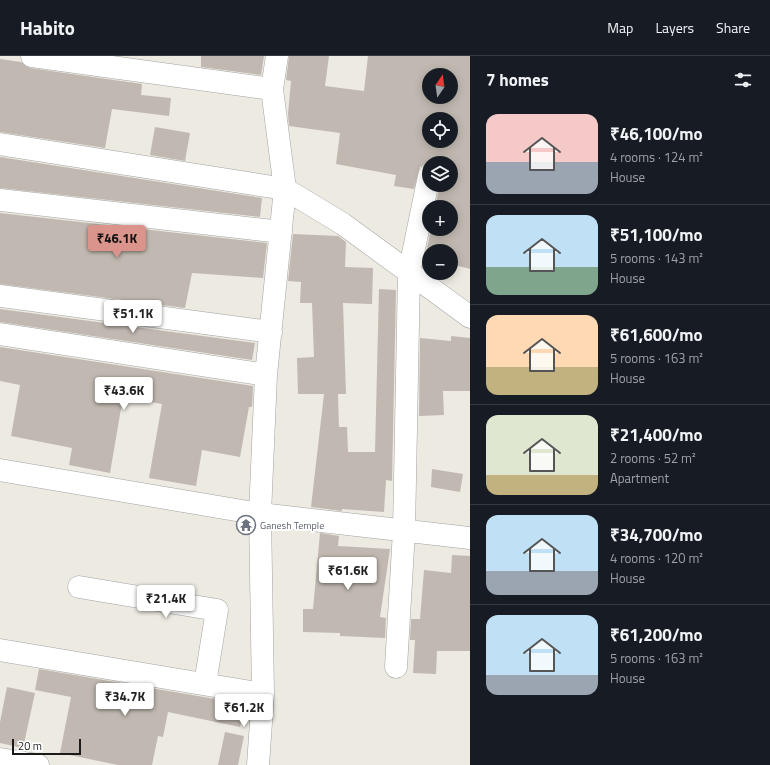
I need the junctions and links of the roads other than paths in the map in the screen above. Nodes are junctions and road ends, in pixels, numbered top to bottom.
1 (32, 56) edge
2 (277, 56) edge
3 (272, 89) junction
4 (0, 144) edge
5 (285, 189) junction
6 (426, 192) edge
7 (0, 200) edge
8 (281, 232) junction
9 (409, 273) junction
10 (0, 296) edge
11 (470, 317) edge
12 (271, 332) junction
13 (0, 334) edge
14 (266, 375) junction
15 (0, 470) edge
16 (260, 514) junction
17 (404, 531) junction
18 (470, 538) edge
19 (79, 587) dead end
20 (0, 650) edge
21 (396, 667) dead end
22 (205, 684) junction
23 (263, 694) junction
24 (0, 759) edge
25 (38, 765) edge
26 (258, 765) edge

1 - 3 street
2 - 3 street
3 - 5 street
4 - 5 street
5 - 8 street
5 - 9 street
6 - 9 street
7 - 8 street
8 - 12 street
9 - 11 street
9 - 17 street
10 - 12 street
12 - 14 street
13 - 14 street
14 - 16 street
15 - 16 street
16 - 17 street
16 - 23 street
17 - 18 street
17 - 21 street
19 - 22 street
20 - 22 street
22 - 23 street
23 - 26 street
24 - 25 street

